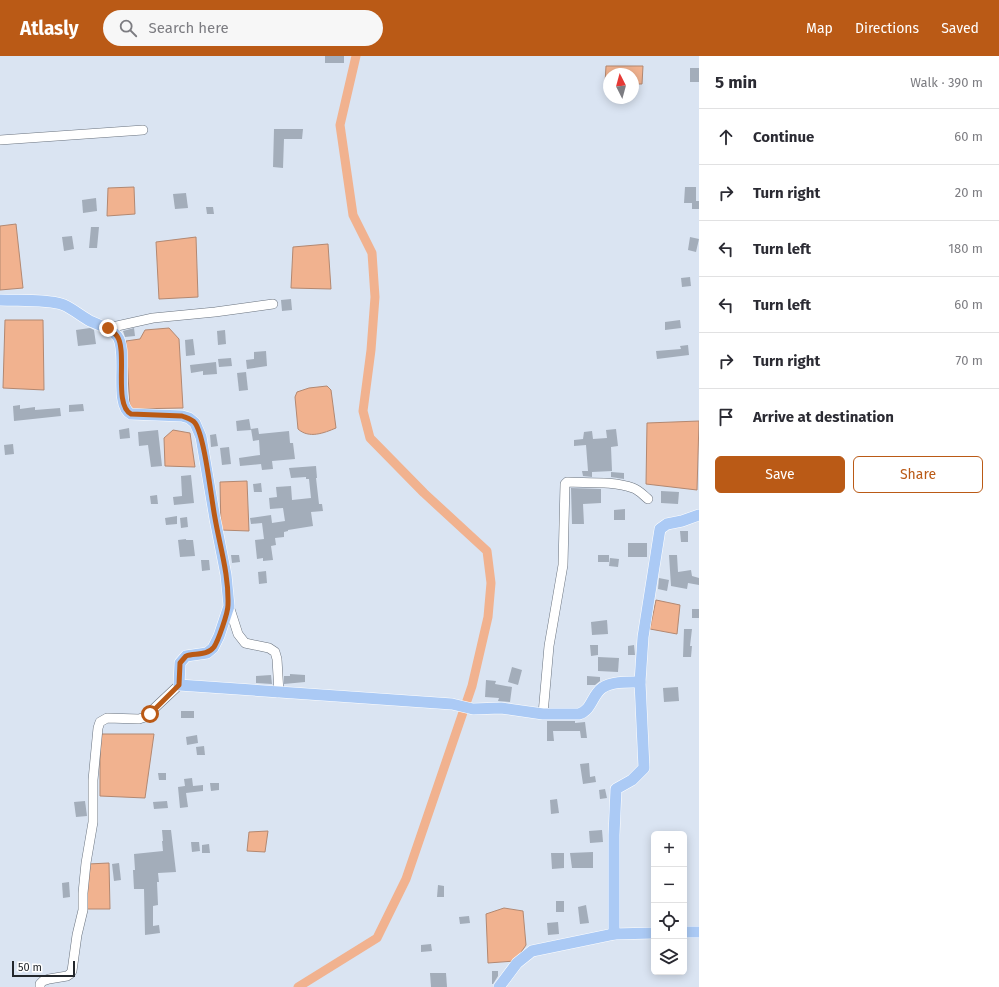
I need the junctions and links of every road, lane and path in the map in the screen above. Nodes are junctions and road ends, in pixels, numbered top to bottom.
1 (143, 130) dead end
2 (0, 140) edge
3 (0, 300) edge
4 (273, 304) dead end
5 (108, 328) junction
6 (648, 499) dead end
7 (699, 515) edge
8 (229, 606) junction
9 (640, 682) junction
10 (179, 685) junction
11 (279, 693) junction
12 (543, 714) junction
13 (687, 932) edge
14 (699, 932) edge
15 (651, 933) edge
16 (614, 934) junction
17 (40, 987) edge
18 (499, 987) edge

1 - 2 street
3 - 5 main road
4 - 5 street
5 - 8 main road
6 - 12 street
7 - 9 main road
8 - 10 main road
8 - 11 street
9 - 12 main road
9 - 16 main road
10 - 11 main road
10 - 17 street
11 - 12 main road
13 - 14 main road
15 - 16 main road
16 - 18 main road

